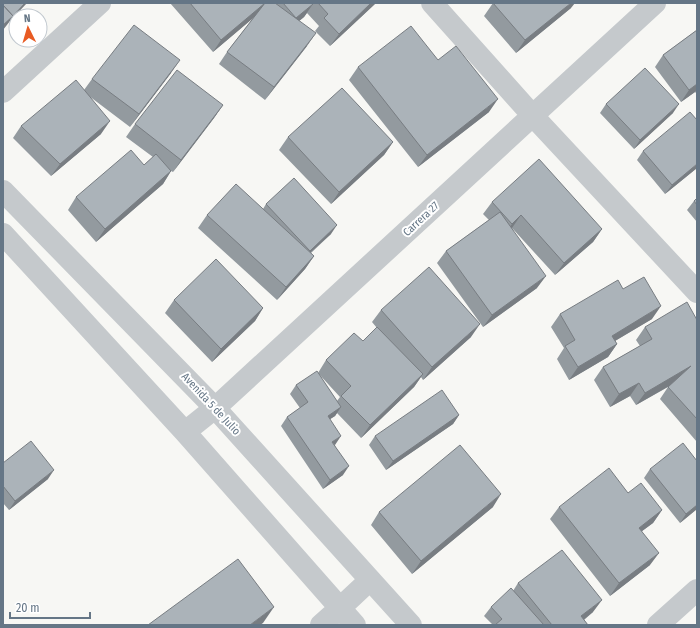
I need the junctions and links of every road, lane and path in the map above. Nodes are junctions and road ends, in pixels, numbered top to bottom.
1 (100, 3) edge
2 (432, 3) edge
3 (655, 3) edge
4 (3, 92) edge
5 (533, 116) junction
6 (3, 191) edge
7 (3, 234) edge
8 (697, 292) edge
9 (215, 408) junction
10 (185, 432) junction
11 (370, 580) junction
12 (697, 590) edge
13 (340, 608) junction
14 (321, 625) edge
15 (355, 625) edge
16 (411, 625) edge
17 (658, 625) edge

1 - 4 street
2 - 5 street
3 - 5 street, Carrera 27
5 - 8 street
5 - 9 street, Carrera 27
6 - 9 street, Avenida 5 de Julio
7 - 10 street
9 - 10 street, Carrera 27
9 - 11 street, Avenida 5 de Julio
10 - 13 street
11 - 13 street
11 - 16 street, Avenida 5 de Julio
12 - 17 street
13 - 14 street
13 - 15 street

